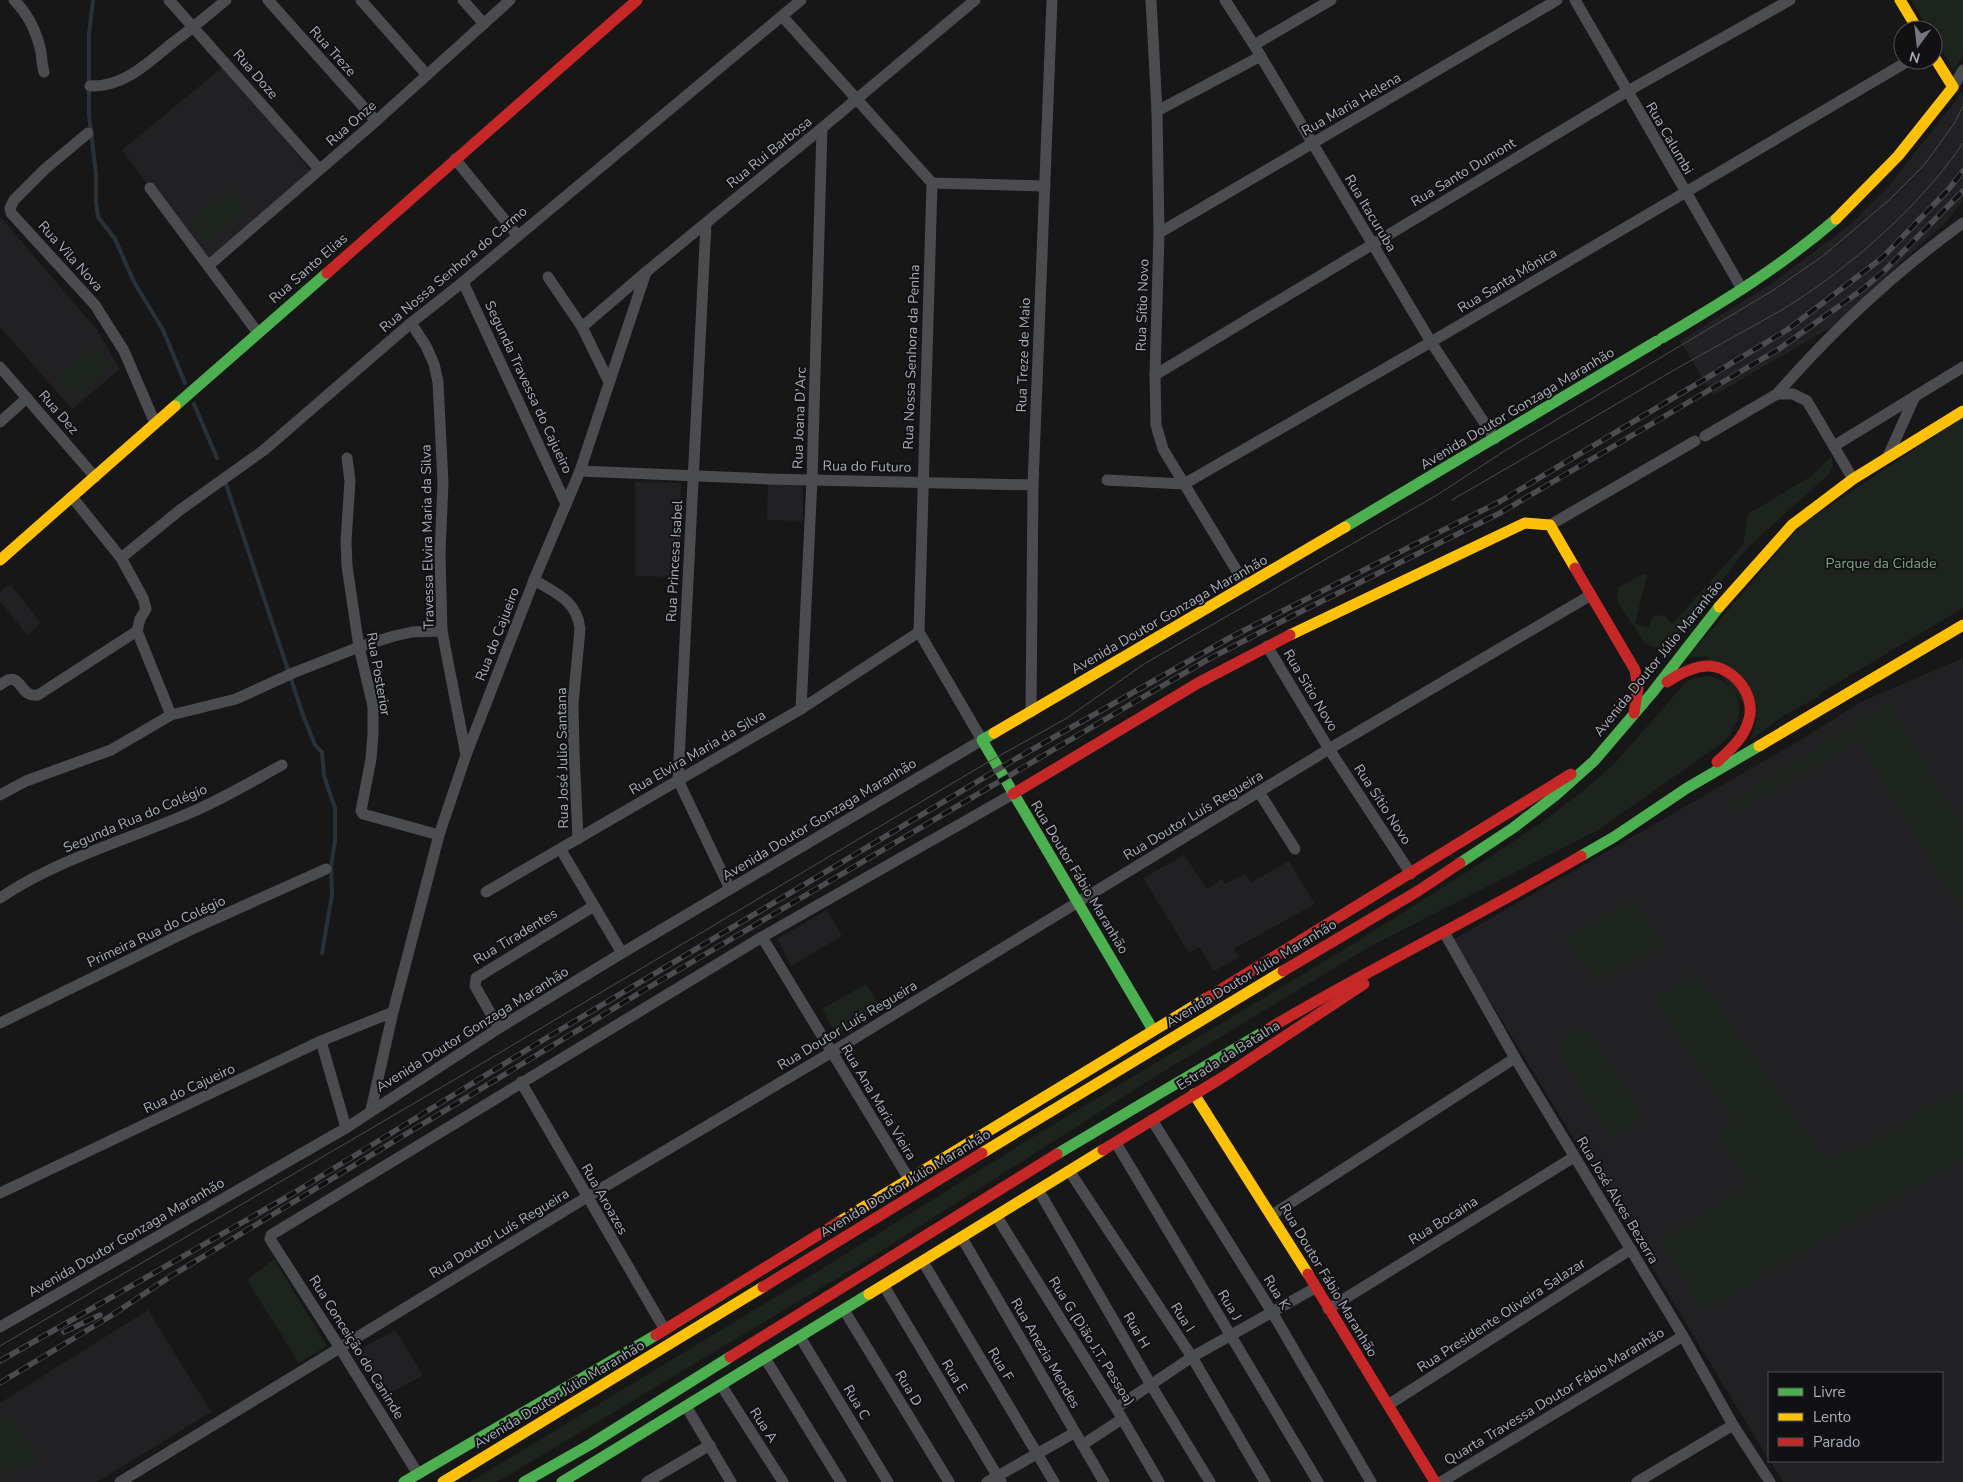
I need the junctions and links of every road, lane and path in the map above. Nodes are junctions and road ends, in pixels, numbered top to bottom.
1 (14, 0) edge
2 (170, 0) edge
3 (226, 0) edge
4 (268, 0) edge
5 (361, 0) edge
6 (463, 0) edge
7 (510, 0) edge
8 (637, 0) edge
9 (801, 0) edge
10 (975, 0) edge
11 (1052, 0) edge
12 (1151, 0) edge
13 (1225, 0) edge
14 (1331, 0) edge
15 (1557, 0) edge
16 (1575, 0) edge
17 (1790, 0) edge
18 (1900, 0) edge
19 (782, 16) junction
20 (1912, 20) edge
21 (484, 24) junction
22 (195, 27) junction
23 (1254, 45) junction
24 (1261, 56) junction
25 (1893, 70) edge
26 (1942, 70) edge
27 (1963, 70) edge
28 (44, 72) dead end
29 (427, 75) junction
30 (90, 86) dead end
31 (1953, 87) junction
32 (1626, 92) junction
33 (856, 98) junction
34 (1157, 111) junction
35 (376, 121) junction
36 (822, 128) junction
37 (88, 133) dead end
38 (1312, 144) junction
39 (455, 159) junction
40 (319, 170) junction
41 (932, 183) junction
42 (1045, 186) junction
43 (150, 188) dead end
44 (1684, 192) junction
45 (706, 223) junction
46 (1963, 223) edge
47 (1159, 233) junction
48 (518, 235) junction
49 (1372, 245) junction
50 (208, 266) junction
51 (646, 272) junction
52 (548, 277) dead end
53 (463, 282) junction
54 (1742, 289) junction
55 (411, 323) junction
56 (582, 327) junction
57 (258, 333) junction
58 (1431, 342) junction
59 (0, 367) edge
60 (1963, 367) edge
61 (1155, 375) junction
62 (609, 382) junction
63 (1777, 394) junction
64 (1914, 396) junction
65 (27, 398) junction
66 (1963, 411) edge
67 (0, 422) edge
68 (155, 423) junction
69 (1495, 439) junction
70 (1834, 446) junction
71 (347, 458) dead end
72 (1887, 458) junction
73 (580, 471) junction
74 (95, 477) junction
75 (692, 477) junction
76 (1852, 478) junction
77 (812, 480) junction
78 (1107, 480) dead end
79 (922, 482) junction
80 (1184, 484) junction
81 (1033, 485) junction
82 (72, 497) junction
83 (566, 504) junction
84 (1550, 525) junction
85 (121, 558) junction
86 (0, 560) edge
87 (534, 580) junction
88 (1246, 586) junction
89 (1591, 595) junction
90 (1963, 625) edge
91 (138, 631) junction
92 (442, 631) junction
93 (919, 632) junction
94 (1955, 644) dead end
95 (1267, 646) junction
96 (359, 647) junction
97 (1888, 670) junction
98 (0, 685) edge
99 (1652, 693) junction
100 (801, 709) junction
101 (1031, 712) junction
102 (171, 715) junction
103 (1634, 715) junction
104 (982, 740) junction
105 (1329, 749) junction
106 (466, 755) junction
107 (1594, 761) junction
108 (282, 766) dead end
109 (678, 780) junction
110 (1687, 788) junction
111 (1259, 792) junction
112 (1013, 794) junction
113 (0, 795) edge
114 (440, 835) junction
115 (578, 839) junction
116 (1295, 849) dead end
117 (562, 850) junction
118 (326, 869) dead end
119 (1411, 874) junction
120 (730, 889) junction
121 (486, 892) dead end
122 (0, 898) edge
123 (1079, 902) junction
124 (594, 906) junction
125 (1444, 932) junction
126 (762, 938) junction
127 (1429, 941) junction
128 (622, 953) junction
129 (393, 1012) junction
130 (0, 1023) edge
131 (499, 1028) junction
132 (1153, 1030) junction
133 (321, 1041) junction
134 (832, 1052) junction
135 (1515, 1058) junction
136 (521, 1082) junction
137 (1194, 1094) junction
138 (371, 1110) junction
139 (1152, 1120) junction
140 (346, 1128) junction
141 (1116, 1143) junction
142 (1574, 1157) junction
143 (1070, 1172) junction
144 (909, 1179) junction
145 (1040, 1191) junction
146 (0, 1193) edge
147 (587, 1197) junction
148 (1272, 1215) junction
149 (997, 1217) junction
150 (962, 1238) junction
151 (1631, 1249) junction
152 (923, 1262) junction
153 (884, 1286) junction
154 (1315, 1288) junction
155 (1328, 1309) junction
156 (844, 1310) junction
157 (1272, 1312) junction
158 (0, 1327) edge
159 (665, 1330) junction
160 (1230, 1335) junction
161 (1683, 1336) junction
162 (800, 1337) junction
163 (340, 1348) junction
164 (1192, 1357) junction
165 (764, 1358) junction
166 (721, 1385) junction
167 (1151, 1385) junction
168 (1388, 1405) junction
169 (686, 1406) junction
170 (1116, 1408) junction
171 (1122, 1419) junction
172 (1733, 1425) junction
173 (1074, 1433) junction
174 (710, 1445) junction
175 (1082, 1445) junction
176 (1036, 1454) junction
177 (418, 1474) junction
178 (126, 1480) edge
179 (995, 1480) edge
180 (404, 1482) edge
181 (443, 1482) edge
182 (524, 1482) edge
183 (562, 1482) edge
184 (647, 1482) edge
185 (731, 1482) edge
186 (783, 1482) edge
187 (841, 1482) edge
188 (888, 1482) edge
189 (949, 1482) edge
190 (1054, 1482) edge
191 (1104, 1482) edge
192 (1159, 1482) edge
193 (1210, 1482) edge
194 (1266, 1482) edge
195 (1318, 1482) edge
196 (1371, 1482) edge
197 (1434, 1482) edge
198 (1441, 1482) edge
199 (1637, 1482) edge
200 (1770, 1482) edge

1 - 28 street
2 - 22 street, Rua Doze
3 - 22 street
4 - 35 street, Rua Treze
5 - 29 street
6 - 21 street
7 - 21 street, Rua Onze
8 - 39 main road, Rua Santo Elias
9 - 19 street, Rua Nossa Senhora do Carmo
10 - 33 street, Rua Rui Barbosa
11 - 42 street, Rua Treze de Maio
12 - 34 street, Rua Sítio Novo
13 - 23 street, Rua Itacuruba
14 - 23 street
15 - 38 street, Rua Maria Helena
16 - 32 street, Rua Calumbi
17 - 32 street, Rua Santo Dumont
18 - 20 main road
19 - 33 street
19 - 48 street, Rua Nossa Senhora do Carmo
21 - 29 street, Rua Onze
22 - 30 street
22 - 40 street, Rua Doze
23 - 24 street, Rua Itacuruba
24 - 34 street
24 - 38 street, Rua Itacuruba
25 - 44 street, Rua Santa Mônica
26 - 31 main road
27 - 31 street, Avenida Doutor Gonzaga Maranhão
29 - 35 street, Rua Onze
31 - 54 main road, Avenida Doutor Gonzaga Maranhão
32 - 44 street, Rua Calumbi
32 - 49 street, Rua Santo Dumont
33 - 36 street, Rua Rui Barbosa
33 - 41 street
34 - 47 street, Rua Sítio Novo
35 - 40 street, Rua Onze
36 - 45 street, Rua Rui Barbosa
36 - 77 street, Rua Joana D'Arc
37 - 68 street, Rua Vila Nova
38 - 47 street, Rua Maria Helena
38 - 49 street, Rua Itacuruba
39 - 48 street
39 - 57 main road, Rua Santo Elias
40 - 50 street, Rua Onze
41 - 42 street
41 - 79 street, Rua Nossa Senhora da Penha
42 - 81 street, Rua Treze de Maio
43 - 50 street
44 - 54 street, Rua Calumbi
44 - 58 street, Rua Santa Mônica
45 - 51 street, Rua Rui Barbosa
45 - 75 street, Rua Princesa Isabel
46 - 63 street
47 - 61 street, Rua Sítio Novo
48 - 53 street, Rua Nossa Senhora do Carmo
49 - 58 street, Rua Itacuruba
49 - 61 street, Rua Santo Dumont
50 - 57 street
51 - 56 street, Rua Rui Barbosa
51 - 62 street, Rua do Cajueiro
52 - 56 street
53 - 55 street, Rua Nossa Senhora do Carmo
53 - 83 street, Segunda Travessa do Cajueiro
54 - 69 main road, Avenida Doutor Gonzaga Maranhão
55 - 85 street, Rua Nossa Senhora do Carmo
55 - 92 street, Travessa Elvira Maria da Silva
56 - 62 street
57 - 68 main road, Rua Santo Elias
58 - 69 street, Rua Itacuruba
58 - 80 street, Rua Santa Mônica
59 - 65 street, Rua Dez
60 - 64 street
61 - 80 street, Rua Sítio Novo
62 - 73 street, Rua do Cajueiro
63 - 70 street
63 - 84 street
64 - 70 street
64 - 72 street
65 - 67 street
65 - 74 street, Rua Dez
66 - 72 main road, Avenida Doutor Júlio Maranhão
68 - 74 main road, Rua Santo Elias
69 - 88 main road, Avenida Doutor Gonzaga Maranhão
70 - 76 street
71 - 96 street, Rua Posterior
72 - 76 main road, Avenida Doutor Júlio Maranhão
73 - 75 street, Rua do Futuro
73 - 83 street, Rua do Cajueiro
74 - 82 main road, Rua Santo Elias
75 - 77 street, Rua do Futuro
75 - 109 street, Rua Princesa Isabel
76 - 99 main road, Avenida Doutor Júlio Maranhão
77 - 79 street, Rua do Futuro
77 - 100 street, Rua Joana D'Arc
78 - 80 street
79 - 81 street, Rua do Futuro
79 - 93 street, Rua Nossa Senhora da Penha
80 - 88 street, Rua Sítio Novo
81 - 101 street, Rua Treze de Maio
82 - 85 street
82 - 86 main road, Rua Santo Elias
83 - 87 street, Rua do Cajueiro
84 - 89 main road
84 - 95 main road
85 - 91 street
87 - 106 street, Rua do Cajueiro
87 - 115 street, Rua José Julio Santana
88 - 101 main road, Avenida Doutor Gonzaga Maranhão
89 - 103 main road
89 - 105 street, Rua Doutor Luís Regueira
90 - 97 main road
91 - 98 street
91 - 102 street
92 - 96 street
92 - 106 street, Travessa Elvira Maria da Silva
93 - 100 street, Rua Elvira Maria da Silva
93 - 104 street
94 - 97 main road
95 - 105 street, Rua Sitio Novo
95 - 112 main road
96 - 102 street
96 - 114 street, Rua Posterior
97 - 110 main road
99 - 103 main road, Avenida Doutor Júlio Maranhão
99 - 110 main road
100 - 109 street, Rua Elvira Maria da Silva
101 - 104 main road, Avenida Doutor Gonzaga Maranhão
102 - 113 street
103 - 107 main road, Avenida Doutor Júlio Maranhão
104 - 112 main road, Rua Doutor Fábio Maranhão
104 - 120 street, Avenida Doutor Gonzaga Maranhão
105 - 111 street, Rua Doutor Luís Regueira
105 - 119 street, Rua Sítio Novo
106 - 114 street, Rua do Cajueiro
107 - 119 main road
107 - 181 main road, Avenida Doutor Júlio Maranhão
108 - 122 street, Segunda Rua do Colégio
109 - 115 street, Rua Elvira Maria da Silva
109 - 120 street, Rua Princesa Isabel
110 - 125 main road
111 - 116 street
111 - 123 street, Rua Doutor Luís Regueira
112 - 123 main road, Rua Doutor Fábio Maranhão
112 - 126 street
114 - 129 street, Rua do Cajueiro
115 - 117 street, Rua Elvira Maria da Silva
117 - 121 street, Rua Elvira Maria da Silva
117 - 124 street
118 - 130 street, Primeira Rua do Colégio
119 - 132 main road, Avenida Doutor Júlio Maranhão
120 - 128 street, Avenida Doutor Gonzaga Maranhão
123 - 132 main road, Rua Doutor Fábio Maranhão
123 - 134 street, Rua Doutor Luís Regueira
124 - 128 street
124 - 131 street, Rua Tiradentes
125 - 127 main road
125 - 135 street, Rua José Alves Bezerra
126 - 134 street, Rua Ana Maria Vieira
126 - 136 street
127 - 137 main road, Estrada da Batalha
127 - 182 main road
128 - 131 street, Avenida Doutor Gonzaga Maranhão
129 - 133 street, Rua do Cajueiro
129 - 138 street, Rua do Cajueiro
131 - 138 street, Avenida Doutor Gonzaga Maranhão
132 - 144 main road, Avenida Doutor Júlio Maranhão
133 - 140 street
133 - 146 street, Rua do Cajueiro
134 - 144 street, Rua Ana Maria Vieira
134 - 147 street, Rua Doutor Luís Regueira
135 - 142 street, Rua José Alves Bezerra
135 - 148 street
136 - 147 street, Rua Aroazes
136 - 163 street, Rua Conceição do Caninde
137 - 139 main road, Estrada da Batalha
137 - 148 main road, Rua Doutor Fábio Maranhão
138 - 140 street, Avenida Doutor Gonzaga Maranhão
139 - 141 main road, Estrada da Batalha
139 - 157 street, Rua K
140 - 158 street, Avenida Doutor Gonzaga Maranhão
141 - 143 main road, Estrada da Batalha
141 - 160 street, Rua J
142 - 151 street, Rua José Alves Bezerra
142 - 155 street, Rua Bocaina
143 - 145 main road, Estrada da Batalha
143 - 164 street, Rua I
144 - 159 main road, Avenida Doutor Júlio Maranhão
145 - 149 main road
145 - 167 street, Rua H
147 - 159 street, Rua Aroazes
147 - 163 street, Rua Doutor Luís Regueira
148 - 154 main road, Rua Doutor Fábio Maranhão
149 - 150 main road
149 - 170 street, Rua G (Dião J.T. Pessoa)
150 - 152 main road
150 - 173 street, Rua Anezia Mendes
151 - 161 street, Rua José Alves Bezerra
151 - 168 street, Rua Presidente Oliveira Salazar
152 - 153 main road
152 - 176 street, Rua F
153 - 156 main road
153 - 179 street, Rua E
154 - 155 main road, Rua Doutor Fábio Maranhão
154 - 157 street
155 - 168 main road, Rua Doutor Fábio Maranhão
156 - 162 main road
156 - 189 street, Rua D
157 - 160 street
157 - 196 street, Rua K
159 - 177 main road, Avenida Doutor Júlio Maranhão
160 - 164 street
160 - 195 street, Rua J
161 - 172 street, Rua José Alves Bezerra
161 - 198 street, Quarta Travessa Doutor Fábio Maranhão
162 - 165 main road
162 - 188 street, Rua C
163 - 177 street, Rua Conceição do Caninde
163 - 178 street, Rua Doutor Luís Regueira
164 - 167 street
164 - 194 street, Rua I
165 - 166 main road
165 - 187 street
166 - 169 main road
166 - 186 street, Rua A
167 - 170 street
167 - 193 street, Rua H
168 - 197 main road, Rua Doutor Fábio Maranhão
169 - 174 street
169 - 183 main road
170 - 171 street, Rua G (Dião J.T. Pessoa)
171 - 175 street
171 - 192 street, Rua G (Dião J.T. Pessoa)
172 - 199 street
172 - 200 street, Rua José Alves Bezerra
173 - 175 street, Rua Anezia Mendes
173 - 176 street
174 - 184 street
174 - 185 street
175 - 191 street, Rua Anezia Mendes
176 - 179 street
176 - 190 street, Rua F
177 - 180 main road, Avenida Doutor Júlio Maranhão

